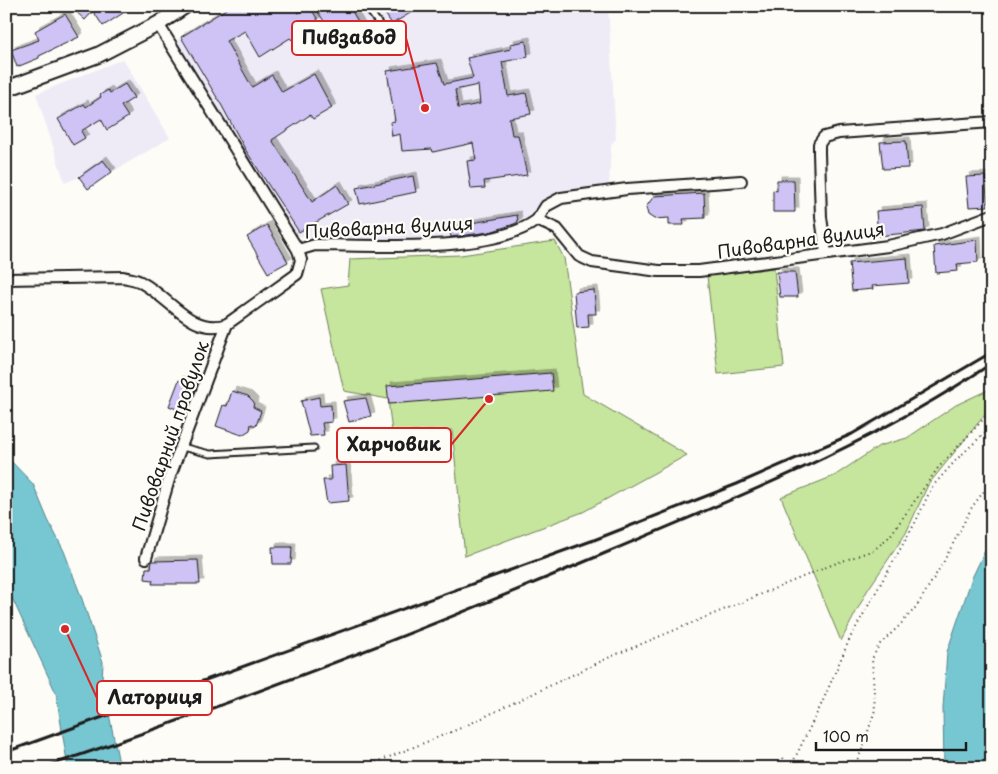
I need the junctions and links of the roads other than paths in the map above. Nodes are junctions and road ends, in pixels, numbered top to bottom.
1 (185, 6) edge
2 (366, 6) edge
3 (158, 24) junction
4 (379, 24) dead end
5 (6, 89) edge
6 (992, 122) edge
7 (741, 182) dead end
8 (992, 215) edge
9 (537, 220) junction
10 (298, 250) junction
11 (826, 254) junction
12 (6, 279) edge
13 (227, 324) junction
14 (182, 447) junction
15 (314, 448) dead end
16 (146, 558) dead end

1 - 3 main road
2 - 4 lane
3 - 5 main road
3 - 10 street, Пивоварна вулиця
6 - 11 street
7 - 9 street
8 - 11 street, Пивоварна вулиця
9 - 10 street, Пивоварна вулиця
9 - 11 street, Пивоварна вулиця
10 - 13 street, Пивоварний провулок
12 - 13 street, Пивоварний провулок
13 - 14 street, Пивоварний провулок
14 - 15 lane
14 - 16 street, Пивоварний провулок

